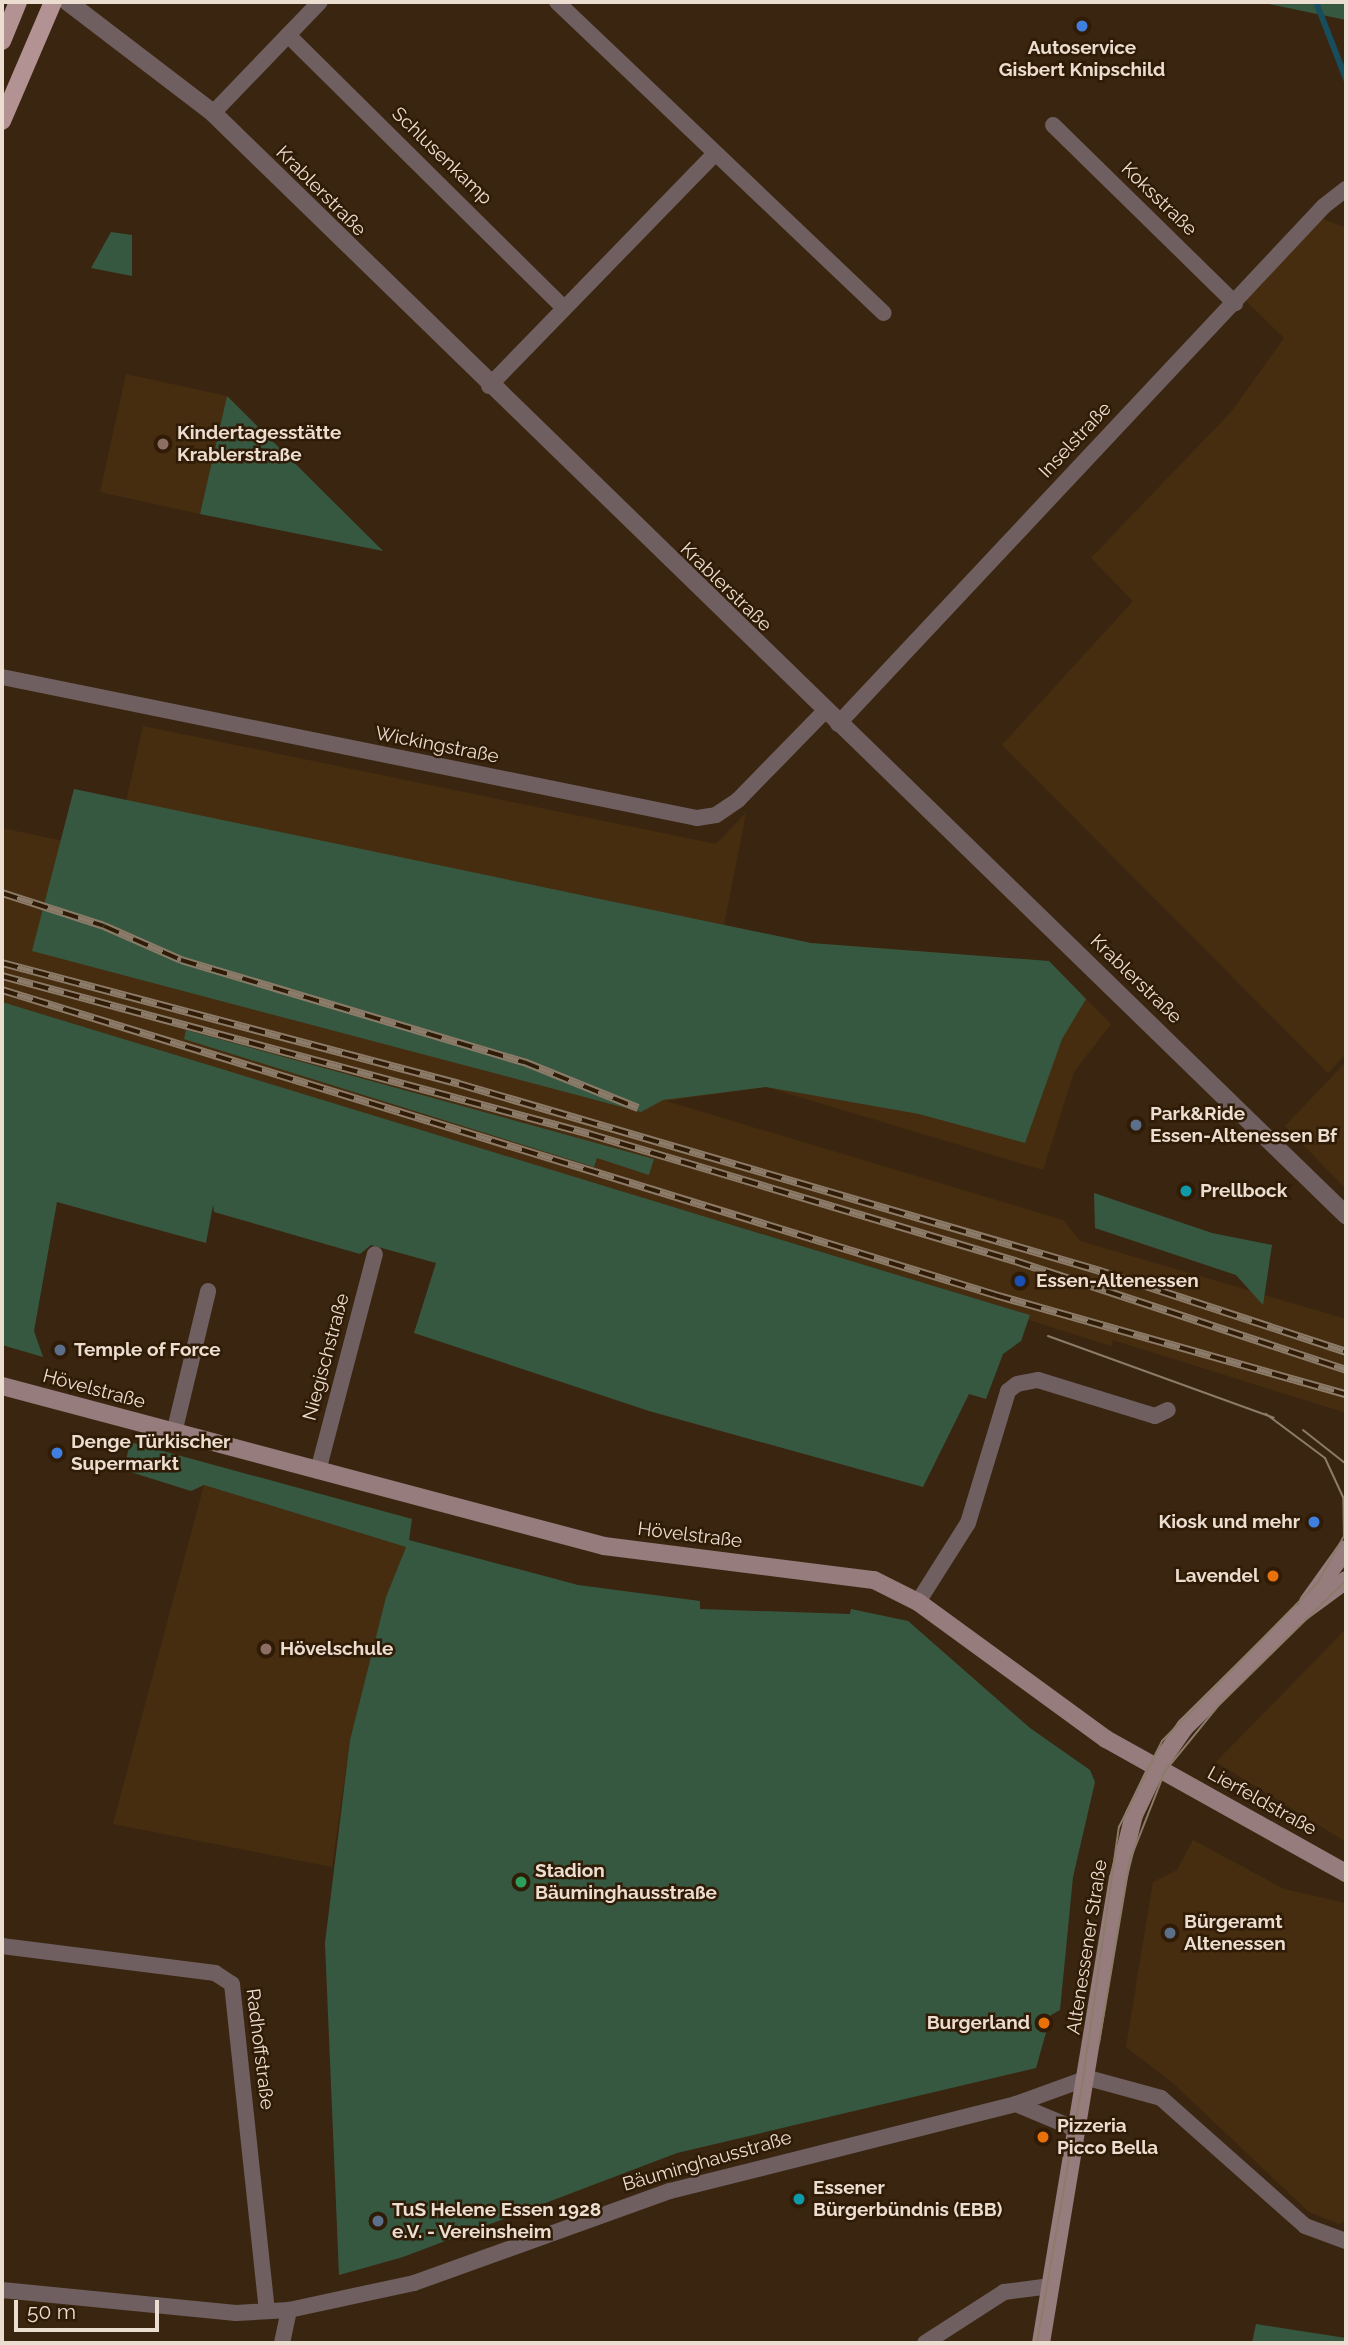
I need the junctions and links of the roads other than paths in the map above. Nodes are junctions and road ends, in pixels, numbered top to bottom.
1 (18, 2) edge
2 (53, 2) edge
3 (68, 2) edge
4 (320, 2) edge
5 (557, 2) edge
6 (288, 35) junction
7 (2, 41) edge
8 (213, 113) junction
9 (2, 121) edge
10 (1053, 125) dead end
11 (714, 155) junction
12 (1346, 189) edge
13 (1235, 303) junction
14 (564, 309) junction
15 (884, 313) dead end
16 (489, 386) junction
17 (2, 677) edge
18 (832, 718) junction
19 (1346, 1215) edge
20 (375, 1254) dead end
21 (208, 1291) dead end
22 (2, 1385) edge
23 (1168, 1410) dead end
24 (174, 1433) junction
25 (318, 1471) junction
26 (1346, 1549) edge
27 (1346, 1580) edge
28 (918, 1602) junction
29 (1297, 1616) junction
30 (1157, 1767) junction
31 (1346, 1874) edge
32 (2, 1946) edge
33 (1088, 2078) junction
34 (1016, 2104) junction
35 (1079, 2130) junction
36 (1346, 2241) edge
37 (1051, 2286) junction
38 (2, 2290) edge
39 (289, 2310) junction
40 (267, 2311) junction
41 (282, 2343) edge
42 (925, 2343) edge
43 (1041, 2343) edge

1 - 7 main road
2 - 9 main road
3 - 8 street, Krablerstraße
4 - 6 street
5 - 11 street
6 - 8 street
6 - 14 street, Schlusenkamp
8 - 16 street, Krablerstraße
10 - 13 street, Koksstraße
11 - 14 street
11 - 15 street
12 - 13 street, Inselstraße
13 - 18 street, Inselstraße
14 - 16 street
16 - 18 street, Krablerstraße
17 - 18 street, Wickingstraße
18 - 19 street, Krablerstraße
20 - 25 street, Niegischstraße
21 - 24 street
22 - 24 main road, Hövelstraße
23 - 28 street
24 - 25 main road, Hövelstraße
25 - 28 main road, Hövelstraße
26 - 29 main road, Altenessener Straße
27 - 29 main road, Altenessener Straße
28 - 30 main road, Hövelstraße
29 - 30 main road, Altenessener Straße
30 - 31 main road, Lierfeldstraße
30 - 33 main road, Altenessener Straße
32 - 40 street, Radhoffstraße
33 - 34 street, Bäuminghausstraße
33 - 35 main road, Altenessener Straße
33 - 36 street
34 - 35 street
34 - 39 street, Bäuminghausstraße
35 - 37 main road, Altenessener Straße
37 - 42 street
37 - 43 main road, Altenessener Straße
38 - 40 street, Bäuminghausstraße
39 - 40 street, Bäuminghausstraße
39 - 41 street

